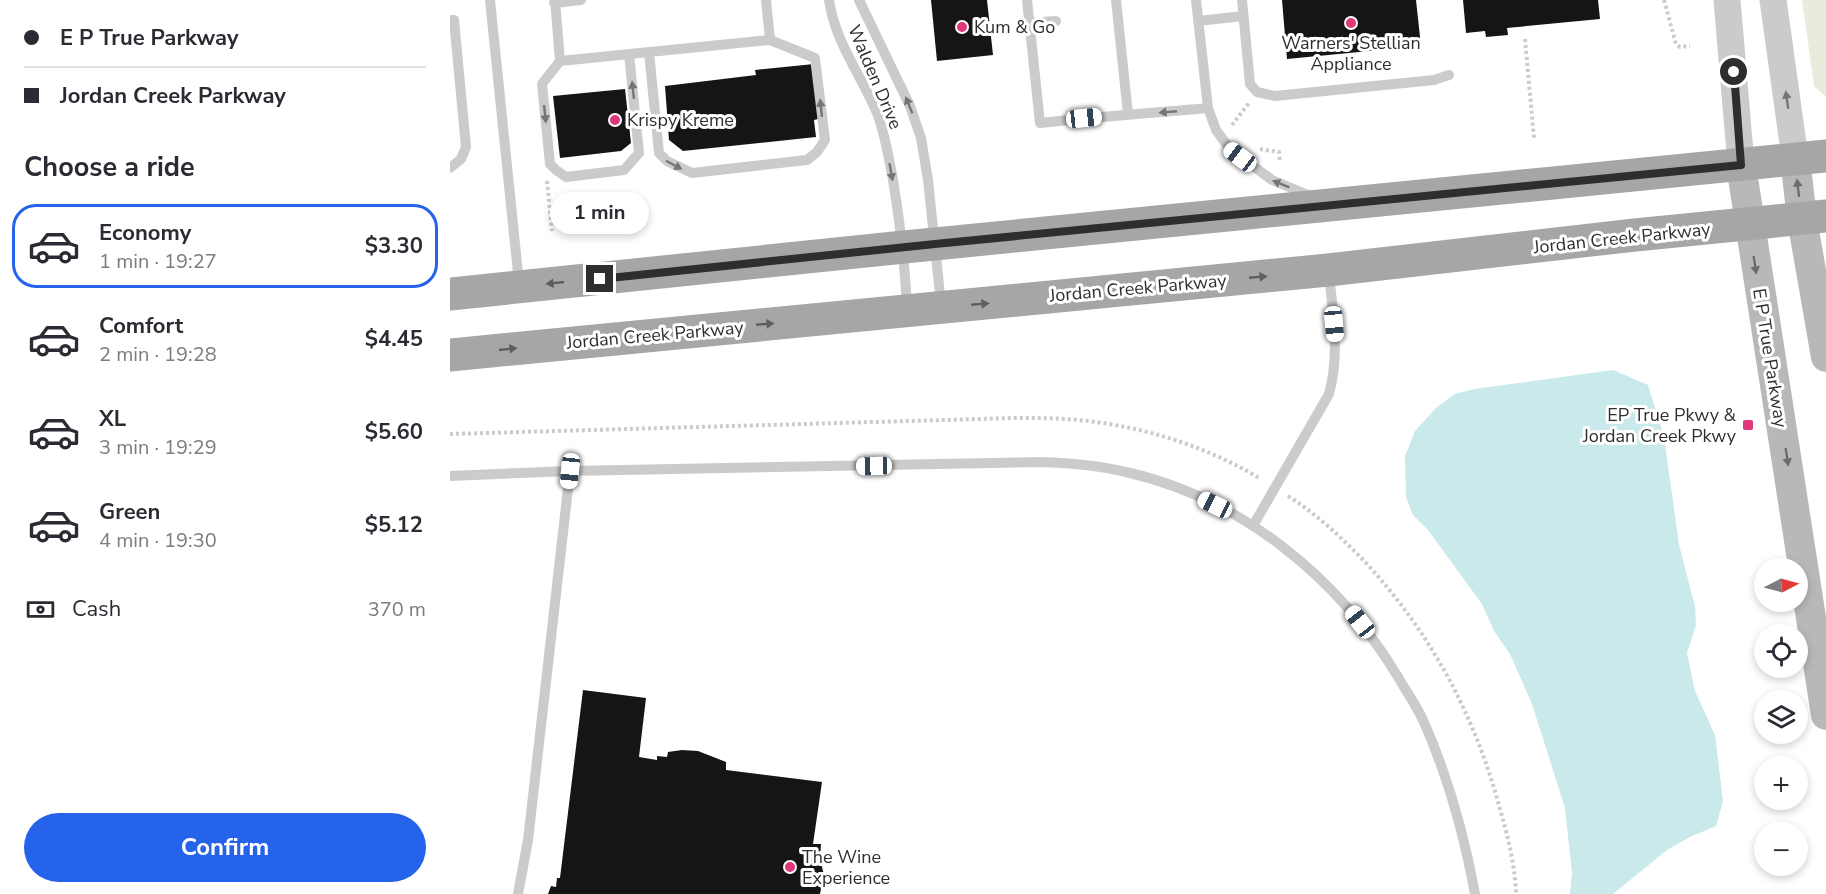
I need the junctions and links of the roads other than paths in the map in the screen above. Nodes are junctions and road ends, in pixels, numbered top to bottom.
1 (490, 0) edge
2 (581, 0) edge
3 (766, 0) edge
4 (829, 0) edge
5 (859, 0) edge
6 (1027, 0) edge
7 (1116, 0) edge
8 (1196, 0) edge
9 (1242, 0) edge
10 (1727, 0) edge
11 (1773, 0) edge
12 (555, 1) edge
13 (1243, 16) junction
14 (450, 20) edge
15 (1056, 21) dead end
16 (1198, 21) junction
17 (1029, 23) junction
18 (770, 40) junction
19 (649, 52) junction
20 (629, 54) junction
21 (560, 62) junction
22 (1449, 75) dead end
23 (1208, 108) junction
24 (1128, 114) junction
25 (1810, 157) edge
26 (1741, 165) junction
27 (450, 168) edge
28 (1336, 206) junction
29 (1814, 217) edge
30 (1749, 225) junction
31 (919, 245) junction
32 (1328, 270) junction
33 (519, 287) junction
34 (450, 294) edge
35 (942, 307) junction
36 (907, 310) junction
37 (450, 354) edge
38 (1826, 357) edge
39 (570, 471) junction
40 (450, 476) edge
41 (1254, 524) junction
42 (1826, 715) edge
43 (518, 894) edge
44 (1475, 894) edge

1 - 33 lane
2 - 12 lane
3 - 18 lane
4 -> 31 lane, Walden Drive
31 -> 5 lane, Walden Drive
6 - 17 lane
7 - 24 lane
8 - 16 lane
9 - 13 lane
10 - 26 street, E P True Parkway
25 -> 11 street
12 - 21 lane
13 - 16 lane
13 - 22 lane
14 - 27 lane
15 - 17 lane
16 - 23 lane
17 - 24 lane
18 - 19 lane
19 -> 18 lane
19 - 20 lane
20 - 21 lane
21 -> 20 lane
23 -> 24 lane
28 -> 23 lane
25 - 26 main road
29 -> 25 main road
26 - 28 main road
26 - 30 main road, E P True Parkway
28 - 31 main road
29 - 30 main road, Jordan Creek Parkway
29 - 38 main road
30 - 32 main road, Jordan Creek Parkway
30 -> 42 main road, E P True Parkway
31 -> 33 main road
31 - 35 lane, Walden Drive
31 - 36 lane, Walden Drive
35 -> 32 main road, Jordan Creek Parkway
32 - 41 lane
33 - 34 main road
35 - 36 main road, Jordan Creek Parkway
37 -> 36 main road, Jordan Creek Parkway
39 - 40 lane
39 - 41 lane
39 - 43 lane
41 - 44 lane

